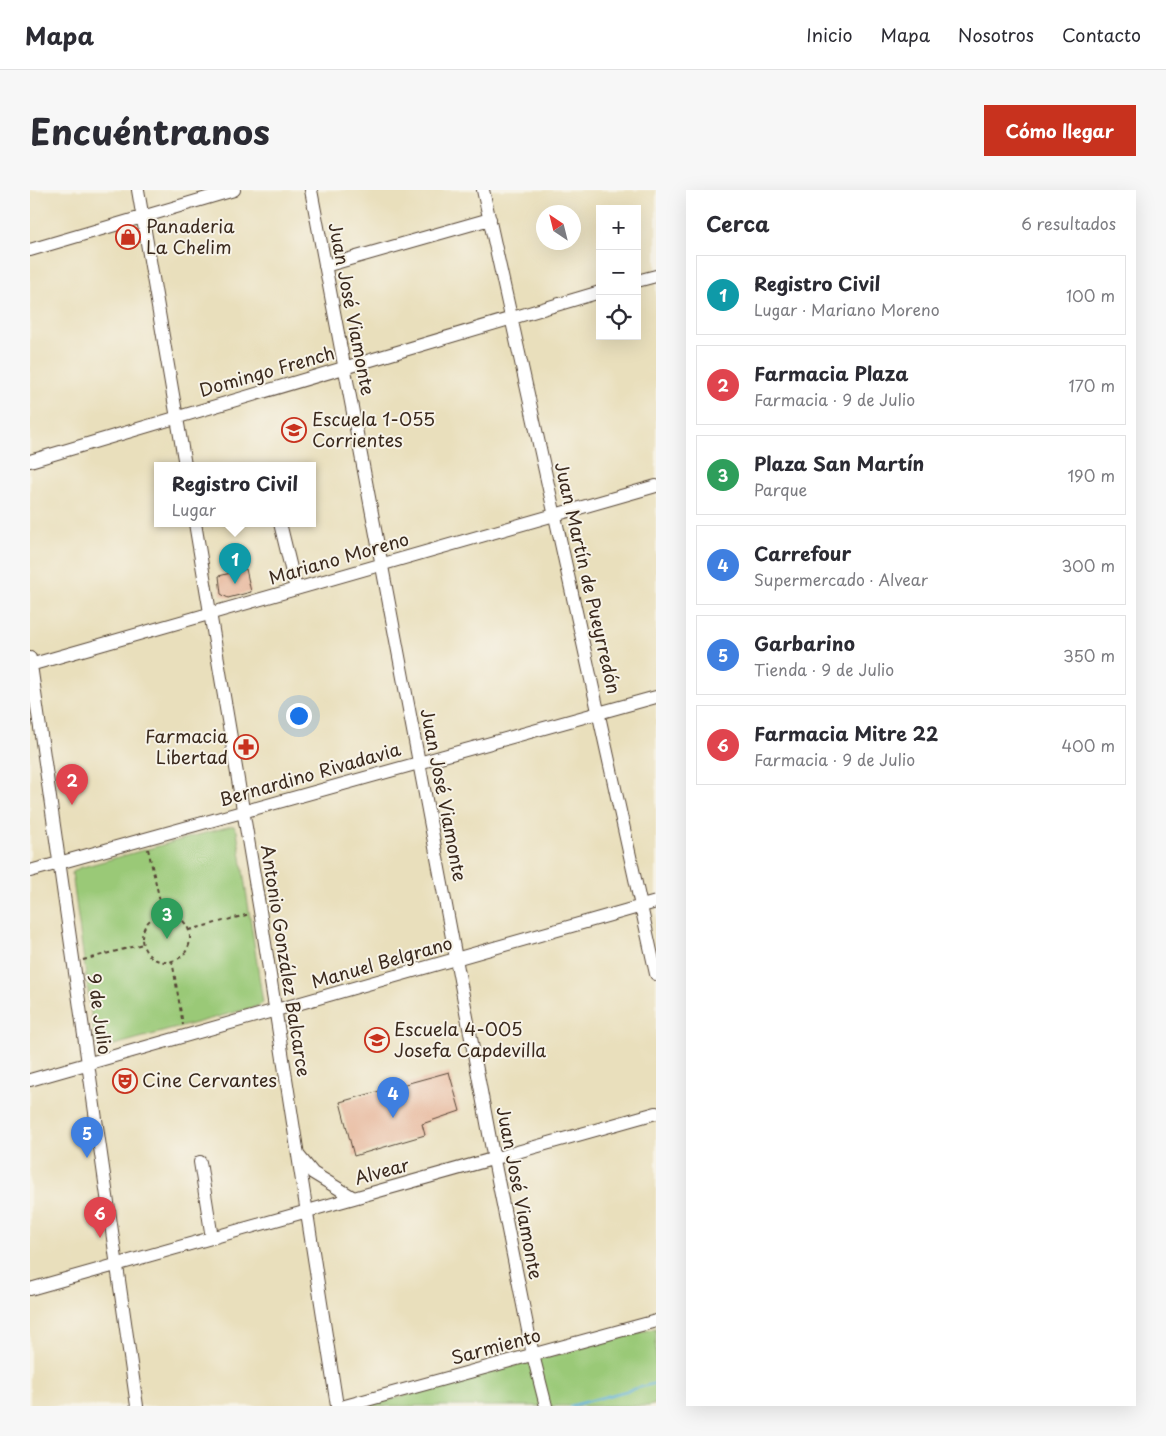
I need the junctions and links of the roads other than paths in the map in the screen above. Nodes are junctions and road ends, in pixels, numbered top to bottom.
1 (138, 190) edge
2 (234, 190) edge
3 (311, 190) edge
4 (483, 190) edge
5 (143, 217) junction
6 (490, 219) junction
7 (30, 250) edge
8 (325, 266) junction
9 (656, 276) edge
10 (641, 280) edge
11 (596, 293) edge
12 (512, 318) junction
13 (345, 368) junction
14 (177, 417) junction
15 (30, 461) edge
16 (184, 462) edge
17 (656, 486) edge
18 (554, 515) junction
19 (196, 527) edge
20 (281, 527) edge
21 (382, 564) junction
22 (296, 589) junction
23 (210, 613) junction
24 (30, 662) edge
25 (656, 697) edge
26 (598, 712) junction
27 (419, 762) junction
28 (244, 812) junction
29 (60, 863) junction
30 (30, 871) edge
31 (656, 902) edge
32 (640, 907) junction
33 (456, 960) junction
34 (656, 974) edge
35 (276, 1010) junction
36 (88, 1063) junction
37 (30, 1080) edge
38 (656, 1113) edge
39 (299, 1156) junction
40 (494, 1160) junction
41 (200, 1162) dead end
42 (354, 1198) junction
43 (306, 1211) junction
44 (212, 1238) junction
45 (117, 1265) junction
46 (30, 1289) edge
47 (656, 1321) edge
48 (533, 1355) junction
49 (137, 1406) edge
50 (337, 1406) edge
51 (346, 1406) edge
52 (546, 1406) edge

1 - 5 street
2 - 5 street
3 - 8 street, Juan José Viamonte
4 - 6 street, Juan Martín de Pueyrredón
5 - 7 street
5 - 14 street
6 - 8 street
6 - 12 street, Juan Martín de Pueyrredón
8 - 13 street, Juan José Viamonte
9 - 10 street
11 - 12 street, Domingo French
12 - 13 street, Domingo French
12 - 18 street, Juan Martín de Pueyrredón
13 - 14 street, Domingo French
13 - 21 street, Juan José Viamonte
14 - 15 street, Domingo French
14 - 16 street
17 - 18 street, Mariano Moreno
18 - 21 street, Mariano Moreno
18 - 26 street, Juan Martín de Pueyrredón
19 - 23 street, Antonio González Balcarce
20 - 22 street
21 - 22 street, Mariano Moreno
21 - 27 street, Juan José Viamonte
22 - 23 street, Mariano Moreno
23 - 24 street, Mariano Moreno
23 - 28 street, Antonio González Balcarce
24 - 29 street, 9 de Julio
25 - 26 street, Bernardino Rivadavia
26 - 27 street, Bernardino Rivadavia
26 - 32 street, Juan Martín de Pueyrredón
27 - 28 street, Bernardino Rivadavia
27 - 33 street, Juan José Viamonte
28 - 29 street, Bernardino Rivadavia
28 - 35 street, Antonio González Balcarce
29 - 30 street, Bernardino Rivadavia
29 - 36 street, 9 de Julio
31 - 32 street, Manuel Belgrano
32 - 33 street, Manuel Belgrano
32 - 34 street, Juan Martín de Pueyrredón
33 - 35 street, Manuel Belgrano
33 - 40 street, Juan José Viamonte
35 - 36 street, Manuel Belgrano
35 - 39 street, Antonio González Balcarce
36 - 37 street, Manuel Belgrano
36 - 45 street, 9 de Julio
38 - 40 street, Alvear
39 - 42 street
39 - 43 street, Antonio González Balcarce
40 - 42 street, Alvear
40 - 48 street, Juan José Viamonte
41 - 44 street
42 - 43 street, Alvear
43 - 44 street, Alvear
43 - 50 street, Antonio González Balcarce
44 - 45 street, Alvear
45 - 46 street, Alvear
45 - 49 street, 9 de Julio
47 - 48 street, Sarmiento
48 - 51 street, Sarmiento
48 - 52 street, Juan José Viamonte

